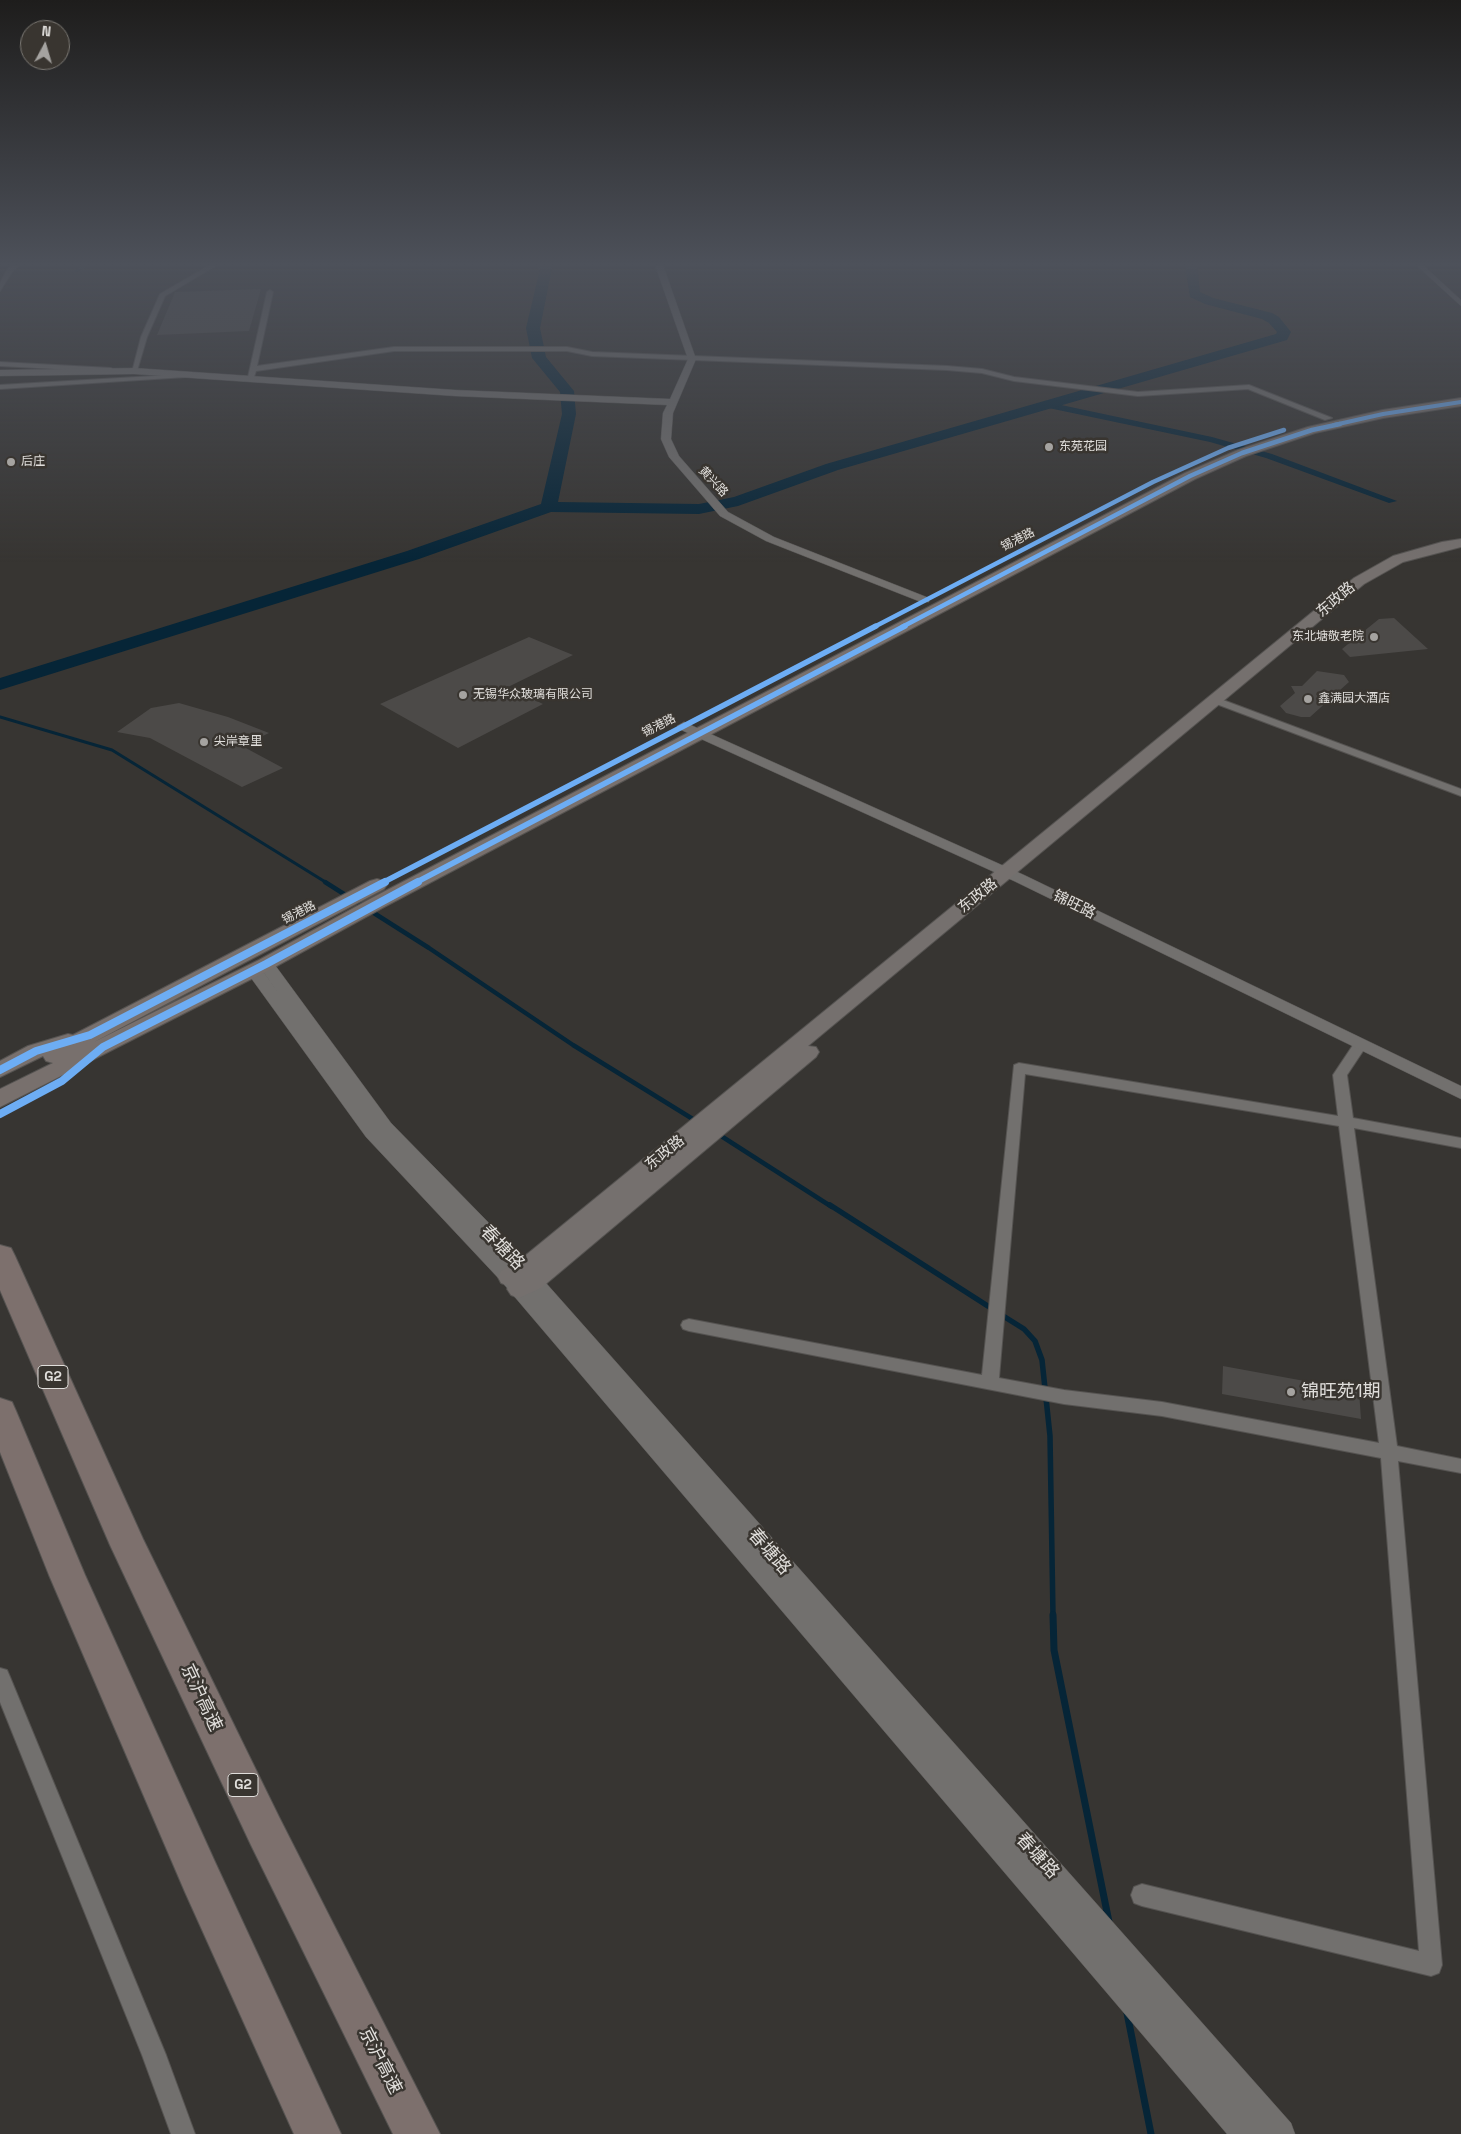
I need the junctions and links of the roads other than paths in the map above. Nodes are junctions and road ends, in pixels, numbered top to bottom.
1 (11, 365) edge
2 (136, 365) edge
3 (254, 365) edge
4 (302, 365) edge
5 (690, 365) edge
6 (850, 365) edge
7 (112, 370) junction
8 (134, 371) junction
9 (0, 373) edge
10 (252, 373) junction
11 (196, 374) junction
12 (0, 387) edge
13 (1461, 396) edge
14 (673, 402) junction
15 (1461, 402) edge
16 (1328, 418) junction
17 (1241, 448) junction
18 (1461, 543) edge
19 (1461, 548) edge
20 (925, 600) junction
21 (1221, 702) junction
22 (684, 726) junction
23 (699, 734) junction
24 (1461, 793) edge
25 (1012, 875) junction
26 (370, 898) junction
27 (349, 909) junction
28 (260, 968) junction
29 (97, 1041) junction
30 (1360, 1045) junction
31 (0, 1070) edge
32 (0, 1085) edge
33 (1461, 1093) edge
34 (0, 1098) edge
35 (0, 1114) edge
36 (1346, 1121) junction
37 (1461, 1143) edge
38 (0, 1256) edge
39 (521, 1279) junction
40 (689, 1325) dead end
41 (990, 1383) junction
42 (0, 1412) edge
43 (1389, 1453) junction
44 (1461, 1466) edge
45 (0, 1677) edge
46 (1142, 1895) dead end
47 (182, 2134) edge
48 (318, 2134) edge
49 (417, 2134) edge
50 (1247, 2134) edge
51 (1280, 2134) edge

1 - 7 street
2 - 8 street
3 - 10 street
4 - 10 street
5 - 14 street, 黄兴路
6 - 16 street
7 - 8 street
7 - 9 street
8 - 11 street
10 - 11 street
10 - 14 street
11 - 12 street
13 - 16 main road, 锡港路
14 - 20 street, 黄兴路
15 - 17 main road, 锡港路
16 - 17 main road, 锡港路
17 - 20 main road, 锡港路
17 - 23 main road, 锡港路
18 - 21 main road, 东政路
19 - 21 main road, 东政路
20 - 22 main road, 锡港路
21 - 24 street
21 - 25 main road, 东政路
22 - 23 street, 锦旺路
22 - 26 main road, 锡港路
23 - 25 street, 锦旺路
23 - 26 main road, 锡港路
25 - 30 street, 锦旺路
25 - 39 main road, 东政路
26 - 27 main road, 锡港路
27 - 28 main road, 锡港路
27 - 29 main road, 锡港路
28 - 29 main road, 锡港路
28 - 39 street, 春塘路
29 - 31 main road
29 - 32 main road, 锡港路
29 - 34 main road, 锡港路
29 - 35 main road
30 - 33 street, 锦旺路
30 - 36 street
36 - 37 street
36 - 41 street
36 - 43 street
38 - 49 highway, 京沪高速 / G2
39 - 50 street, 春塘路
39 - 51 street, 春塘路
40 - 41 street
41 - 43 street
42 - 48 highway
43 - 44 street
43 - 46 street
45 - 47 street

